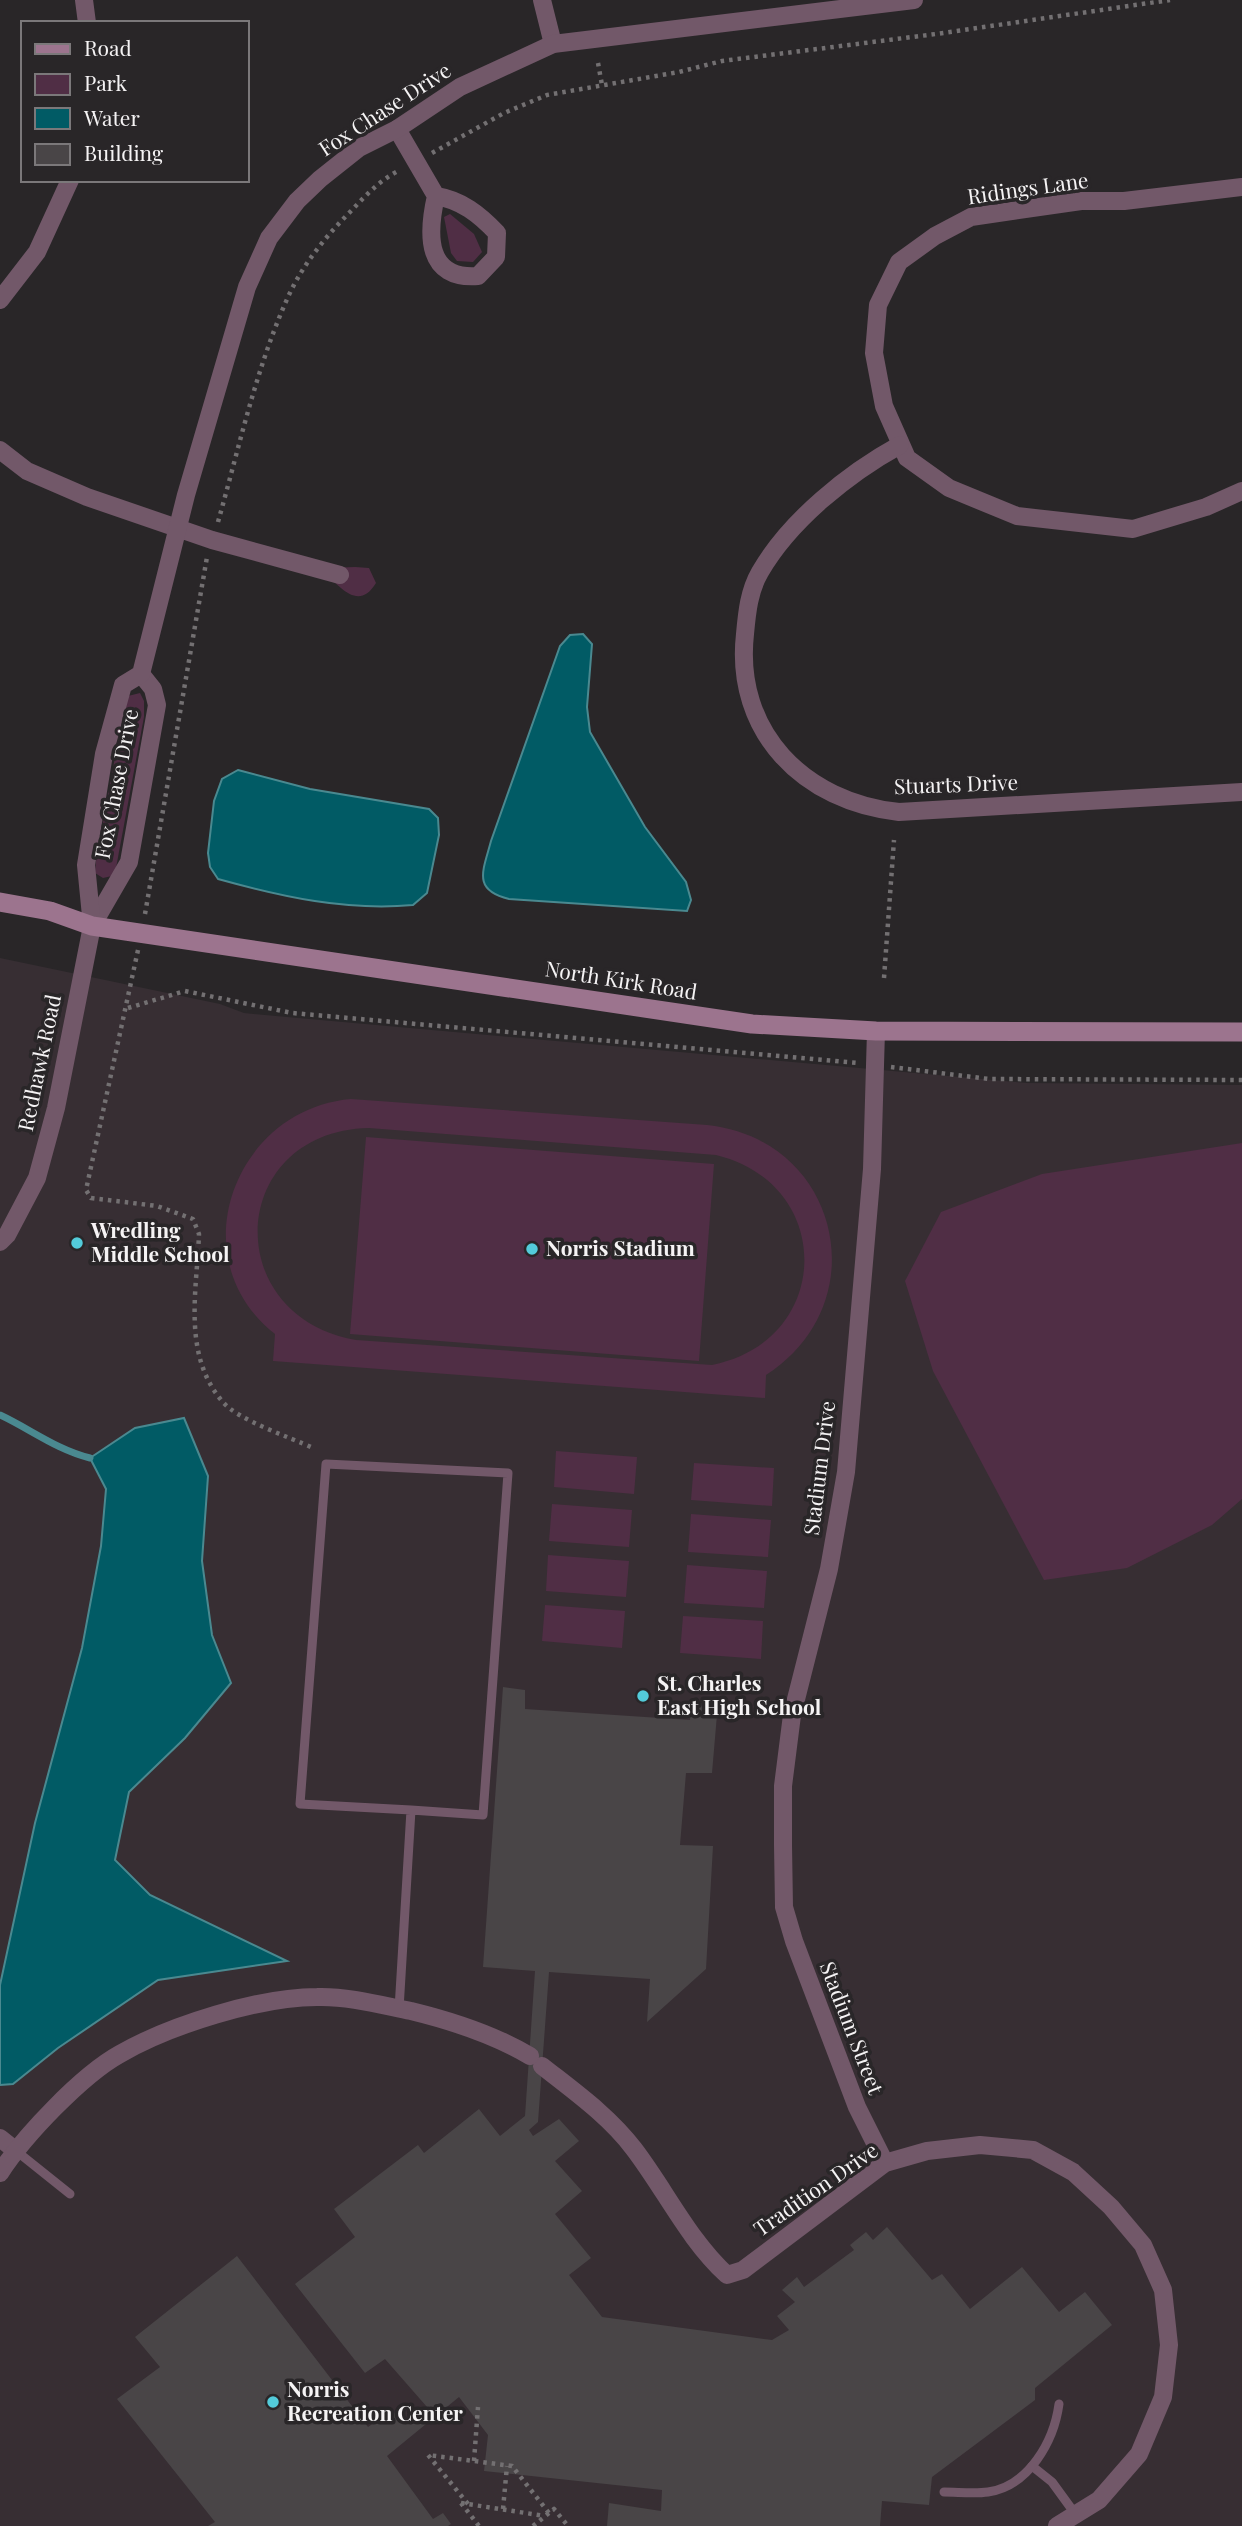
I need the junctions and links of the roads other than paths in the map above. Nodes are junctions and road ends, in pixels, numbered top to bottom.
1 (84, 0) edge
2 (542, 0) edge
3 (914, 0) edge
4 (880, 2) edge
5 (87, 21) edge
6 (553, 44) junction
7 (397, 129) junction
8 (69, 182) edge
9 (1242, 187) edge
10 (436, 196) junction
11 (0, 300) edge
12 (900, 445) junction
13 (0, 450) edge
14 (1242, 491) edge
15 (178, 526) junction
16 (340, 575) dead end
17 (141, 674) junction
18 (1242, 792) edge
19 (0, 902) edge
20 (92, 926) junction
21 (876, 1031) junction
22 (1242, 1032) edge
23 (0, 1242) edge
24 (411, 1810) junction
25 (784, 1907) joint
26 (399, 2009) junction
27 (0, 2138) edge
28 (15, 2150) junction
29 (885, 2164) junction
30 (0, 2173) edge
31 (70, 2194) dead end
32 (1059, 2404) dead end
33 (1032, 2466) junction
34 (944, 2492) dead end
35 (1076, 2515) junction
36 (1057, 2526) edge

1 - 5 street
2 - 6 street
3 - 4 street, Fox Chase Drive
4 - 6 street, Fox Chase Drive
6 - 7 street, Fox Chase Drive
7 - 10 street
7 - 15 street, Fox Chase Drive
8 - 11 street
9 - 12 street, Ridings Lane
10 - 10 street
12 - 14 street
12 - 18 street, Stuarts Drive
13 - 15 street
15 - 16 street
15 - 17 street, Fox Chase Drive
17 - 20 street, Fox Chase Drive
17 - 20 street, Fox Chase Drive
19 - 20 main road, North Kirk Road
20 - 21 main road, North Kirk Road
20 - 23 street, Redhawk Road
21 - 22 main road, North Kirk Road
21 - 25 street, Stadium Drive
24 - 24 lane
24 - 26 lane
25 - 29 street, Stadium Street
26 - 28 street, Tradition Drive
26 - 29 street, Tradition Drive
27 - 28 street
28 - 30 street, Tradition Drive
28 - 31 lane
29 - 35 street, Tradition Drive
32 - 33 lane
33 - 34 lane
33 - 35 lane
35 - 36 street, Tradition Drive

